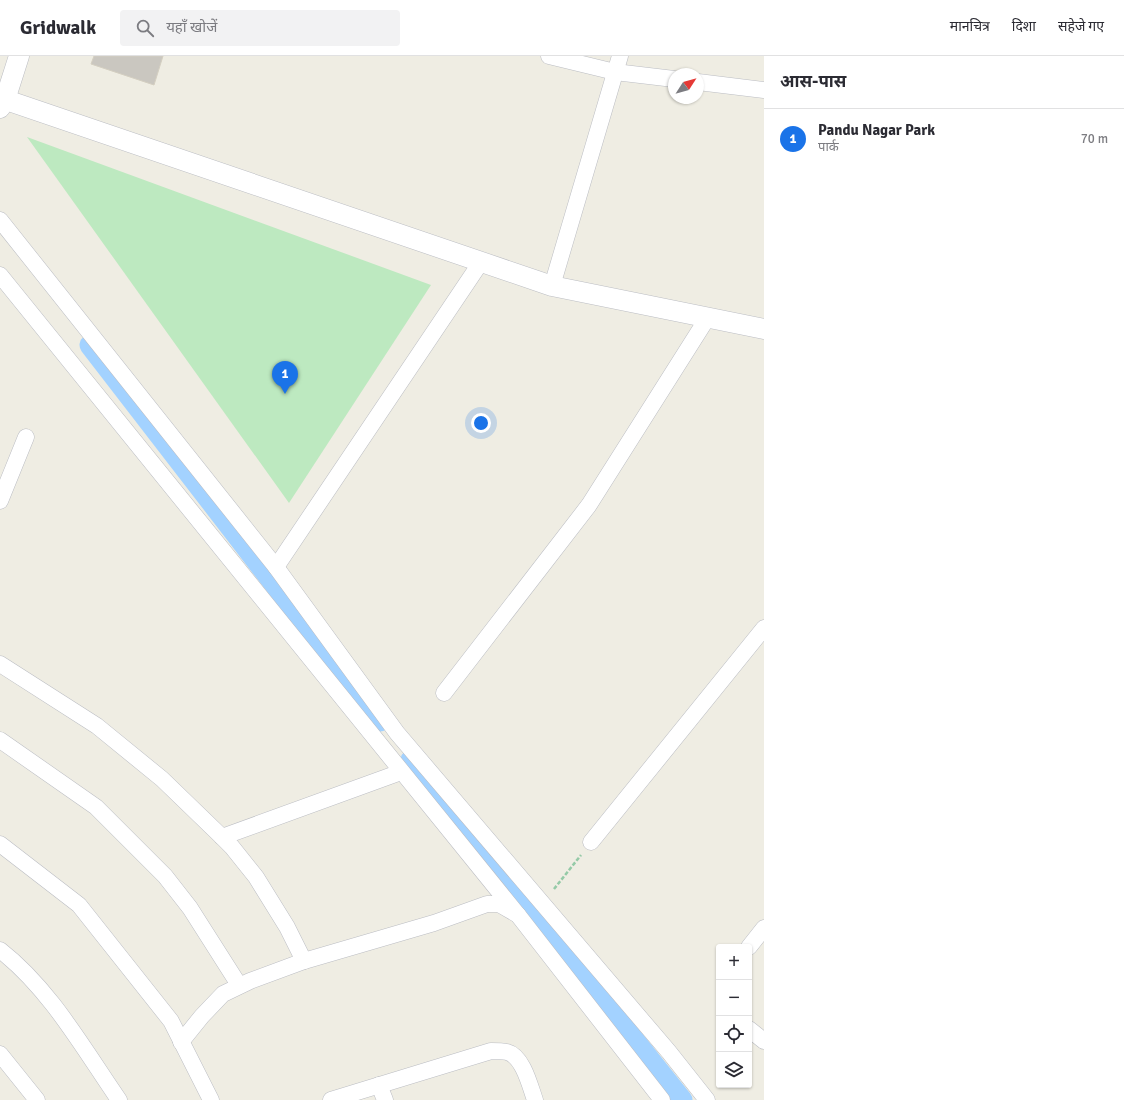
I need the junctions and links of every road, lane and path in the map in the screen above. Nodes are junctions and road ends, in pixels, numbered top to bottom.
1 (18, 56) edge
2 (549, 56) edge
3 (620, 56) edge
4 (615, 72) junction
5 (668, 78) edge
6 (704, 83) edge
7 (764, 90) edge
8 (2, 102) edge
9 (0, 220) edge
10 (481, 262) junction
11 (0, 275) edge
12 (552, 286) junction
13 (708, 318) junction
14 (764, 329) edge
15 (26, 437) dead end
16 (0, 502) edge
17 (276, 567) junction
18 (764, 628) edge
19 (0, 664) edge
20 (444, 693) dead end
21 (0, 740) edge
22 (401, 772) junction
23 (222, 837) junction
24 (591, 842) joint
25 (0, 844) edge
26 (542, 904) junction
27 (518, 916) junction
28 (764, 928) edge
29 (751, 944) edge
30 (0, 950) edge
31 (304, 961) junction
32 (239, 985) junction
33 (752, 1031) edge
34 (764, 1041) edge
35 (182, 1042) junction
36 (0, 1054) edge
37 (382, 1093) edge
38 (36, 1100) edge
39 (118, 1100) edge
40 (211, 1100) edge
41 (331, 1100) edge
42 (535, 1100) edge
43 (662, 1100) edge
44 (707, 1100) edge

1 - 8 street
2 - 4 street
3 - 4 street
4 - 5 street
4 - 12 street
6 - 7 street
8 - 10 street
9 - 17 street
10 - 12 street
10 - 17 street
11 - 22 street
12 - 13 street
13 - 14 street
13 - 20 street
15 - 16 street
17 - 26 street
18 - 24 street
19 - 23 street
21 - 32 street
22 - 23 street
22 - 27 street
23 - 31 street
24 - 26 path
25 - 35 street
26 - 44 street
27 - 31 street
27 - 43 street
28 - 29 street
30 - 39 street
31 - 32 street
32 - 35 street
33 - 34 street
35 - 40 street
36 - 38 street
37 - 41 street
37 - 42 street

